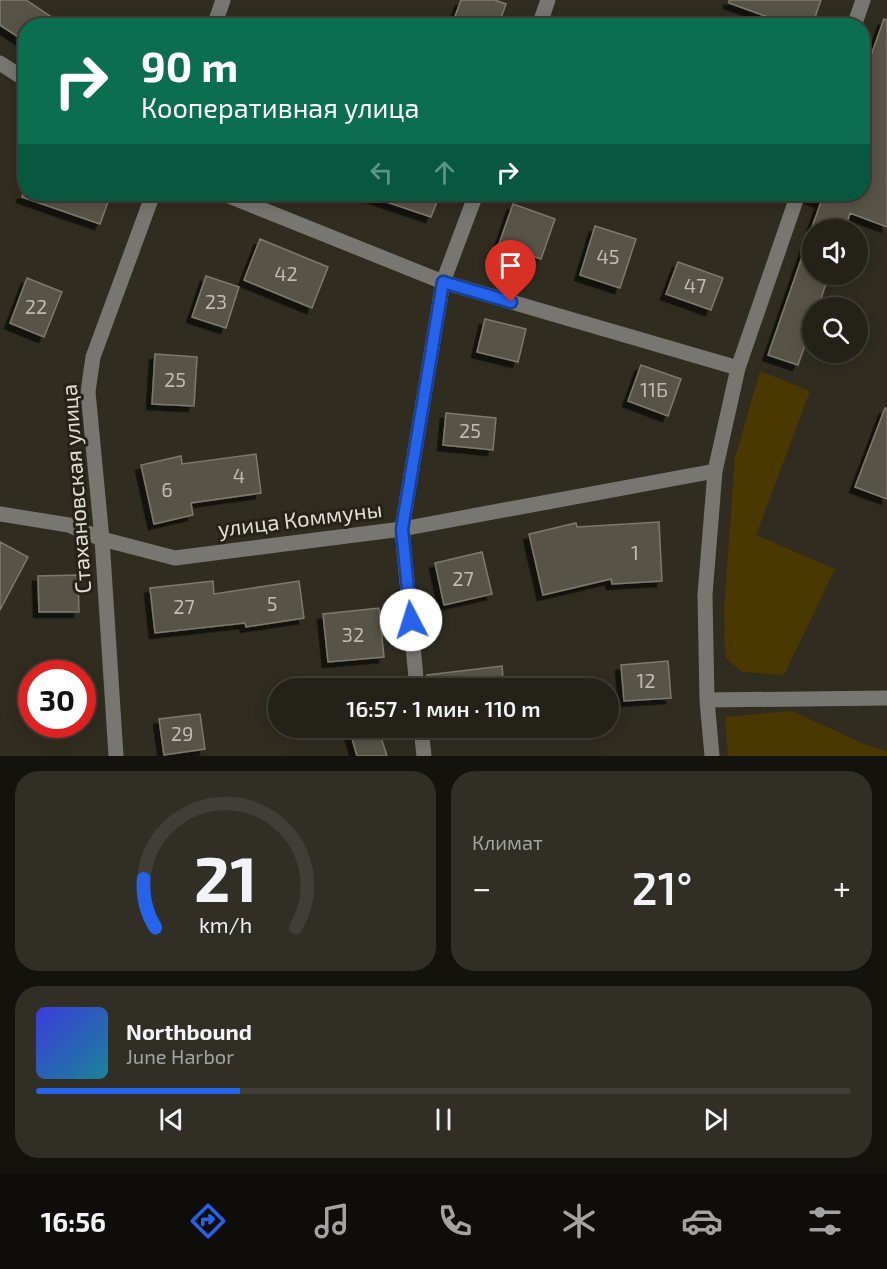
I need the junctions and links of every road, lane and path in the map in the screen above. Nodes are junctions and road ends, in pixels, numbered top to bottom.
1 (223, 0) edge
2 (548, 0) edge
3 (863, 0) edge
4 (217, 18) edge
5 (542, 18) edge
6 (857, 18) edge
7 (0, 63) edge
8 (18, 75) edge
9 (150, 201) edge
10 (241, 201) edge
11 (473, 201) edge
12 (796, 201) edge
13 (443, 282) junction
14 (738, 369) junction
15 (715, 471) junction
16 (0, 514) edge
17 (402, 529) junction
18 (102, 539) junction
19 (416, 678) edge
20 (887, 698) edge
21 (707, 700) junction
22 (422, 738) edge
23 (116, 756) edge
24 (424, 756) edge
25 (712, 756) edge

1 - 4 street
2 - 5 street
3 - 6 street
7 - 8 street
9 - 18 street, Стахановская улица
10 - 13 street
11 - 13 street
12 - 14 street
13 - 14 street
13 - 17 street
14 - 15 street
15 - 17 street, улица Коммуны
15 - 21 street
16 - 18 street, улица Коммуны
17 - 18 street, улица Коммуны
17 - 19 street
18 - 23 street, Стахановская улица
20 - 21 street
21 - 25 street
22 - 24 street

